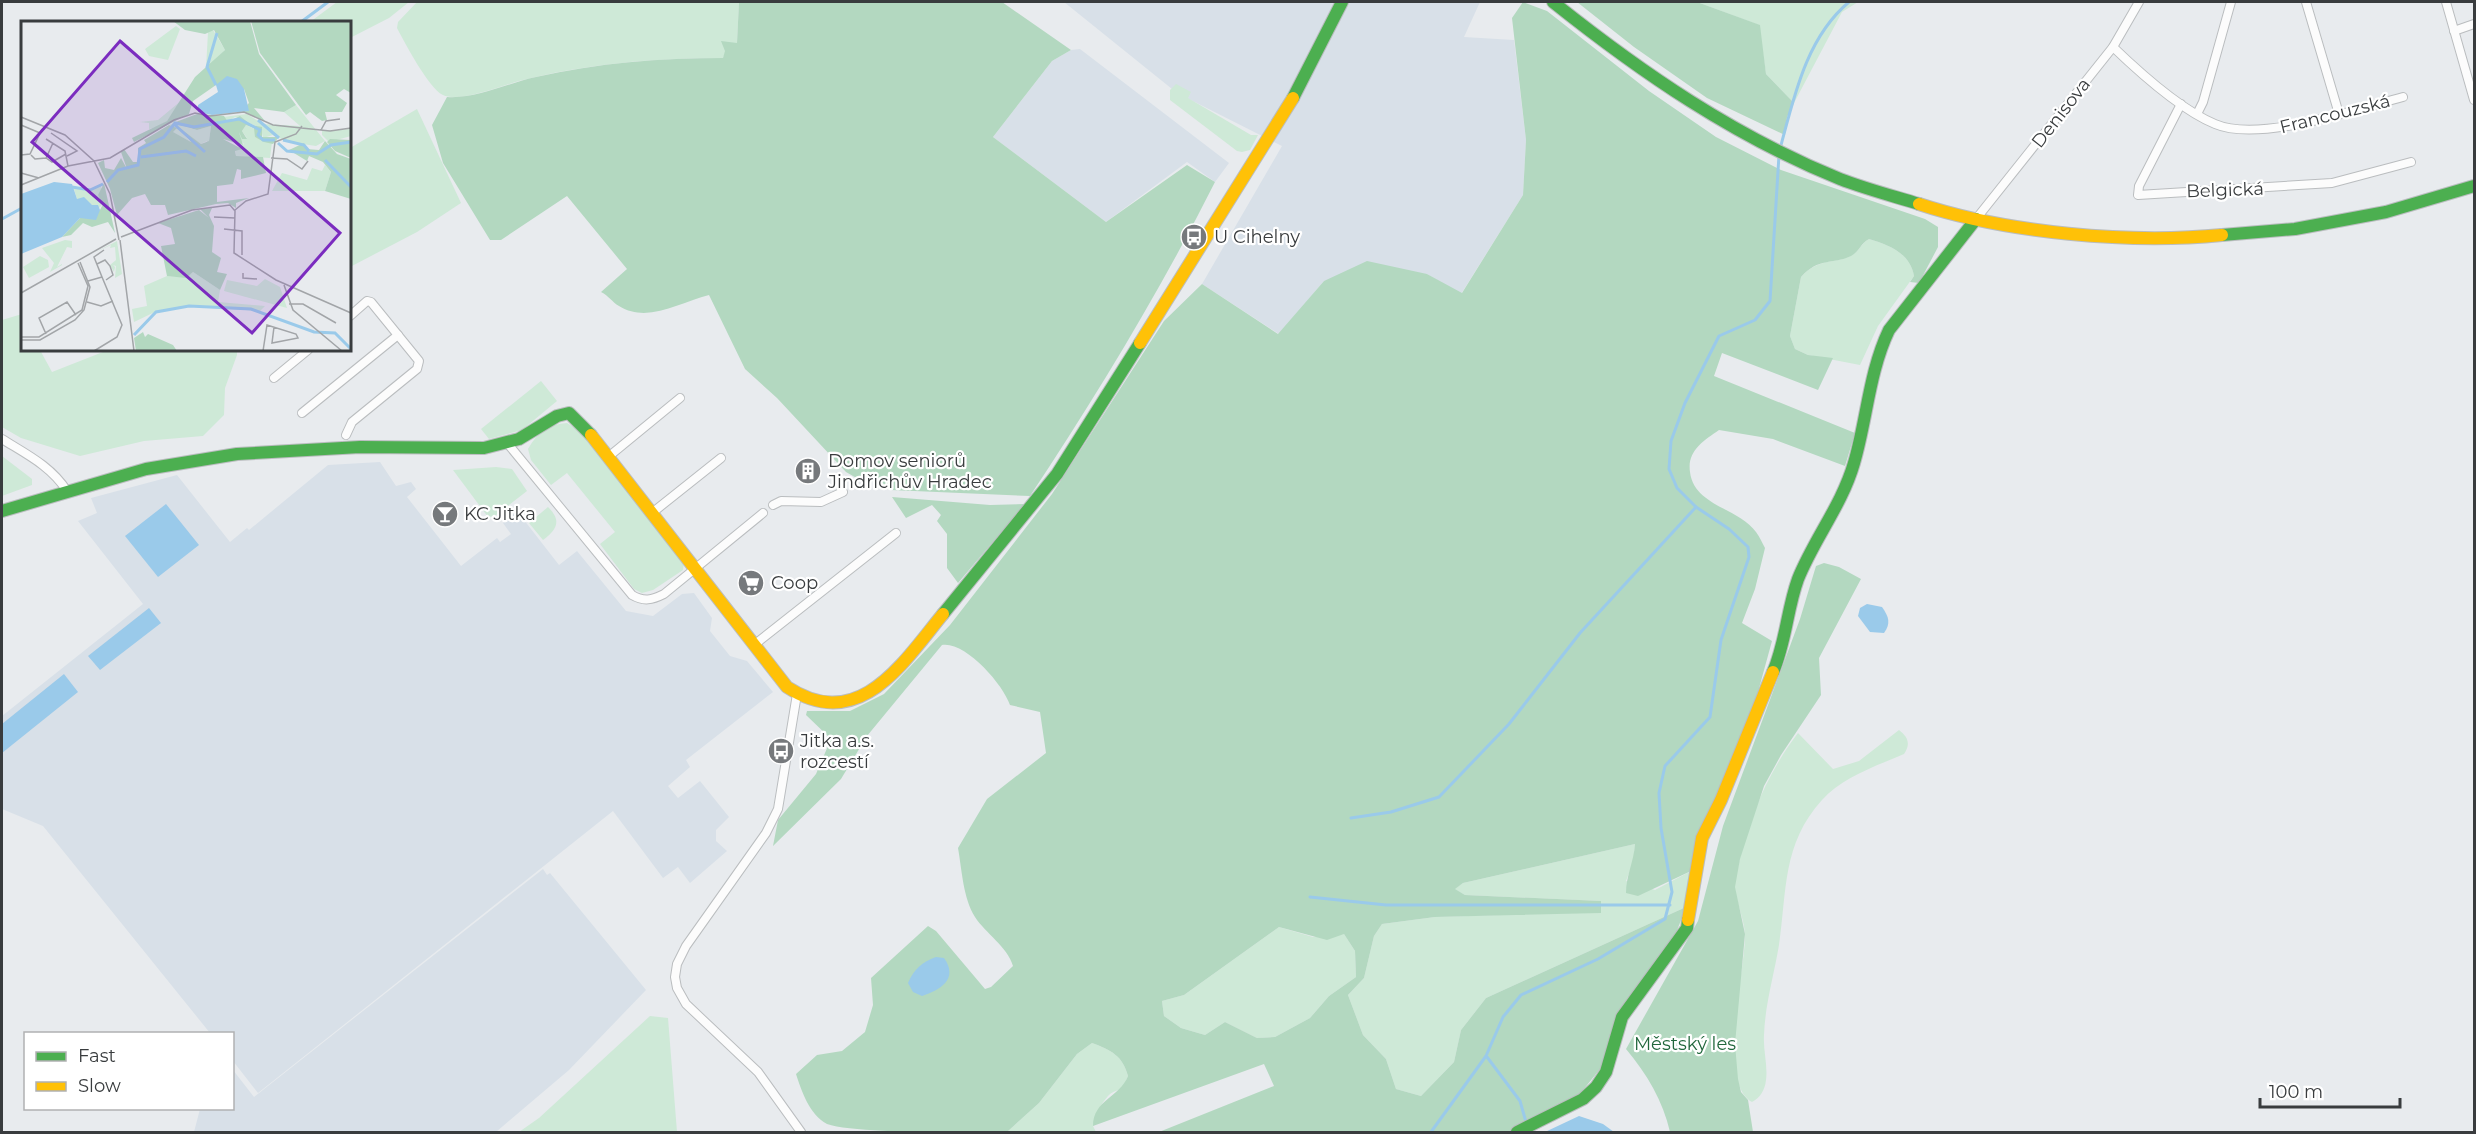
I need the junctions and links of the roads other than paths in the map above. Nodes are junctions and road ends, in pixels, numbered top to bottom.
1 (1342, 2) edge
2 (1553, 2) edge
3 (2139, 2) edge
4 (2231, 2) edge
5 (2306, 2) edge
6 (2446, 2) edge
7 (2475, 24) edge
8 (2454, 30) junction
9 (2113, 47) junction
10 (2403, 97) dead end
11 (2475, 100) edge
12 (2181, 104) junction
13 (2197, 114) junction
14 (2338, 114) junction
15 (2411, 162) dead end
16 (2475, 186) edge
17 (1976, 219) junction
18 (351, 315) edge
19 (398, 335) junction
20 (307, 351) edge
21 (274, 378) dead end
22 (680, 398) dead end
23 (302, 413) dead end
24 (346, 435) dead end
25 (2, 439) edge
26 (508, 444) junction
27 (613, 453) dead end
28 (721, 458) dead end
29 (67, 490) junction
30 (843, 492) dead end
31 (773, 505) dead end
32 (2, 511) edge
33 (652, 513) junction
34 (764, 513) dead end
35 (896, 533) dead end
36 (695, 568) junction
37 (754, 645) junction
38 (797, 694) junction
39 (801, 1132) edge
40 (1517, 1132) edge

1 - 38 street
2 - 17 street
3 - 9 street, Denisova
4 - 13 street
5 - 14 street
6 - 8 street
7 - 8 street
8 - 11 street
9 - 12 street, Francouzská
9 - 17 street, Denisova
10 - 14 street, Francouzská
12 - 13 street, Francouzská
12 - 15 street, Belgická
13 - 14 street, Francouzská
16 - 17 street
17 - 40 street
18 - 19 street
19 - 23 street
19 - 24 street
20 - 21 street
22 - 27 street
25 - 29 street
26 - 29 street
26 - 33 street
26 - 36 street
28 - 33 street
29 - 32 street
30 - 31 street
33 - 36 street
34 - 36 street
35 - 37 street
36 - 37 street
37 - 38 street
38 - 39 street

